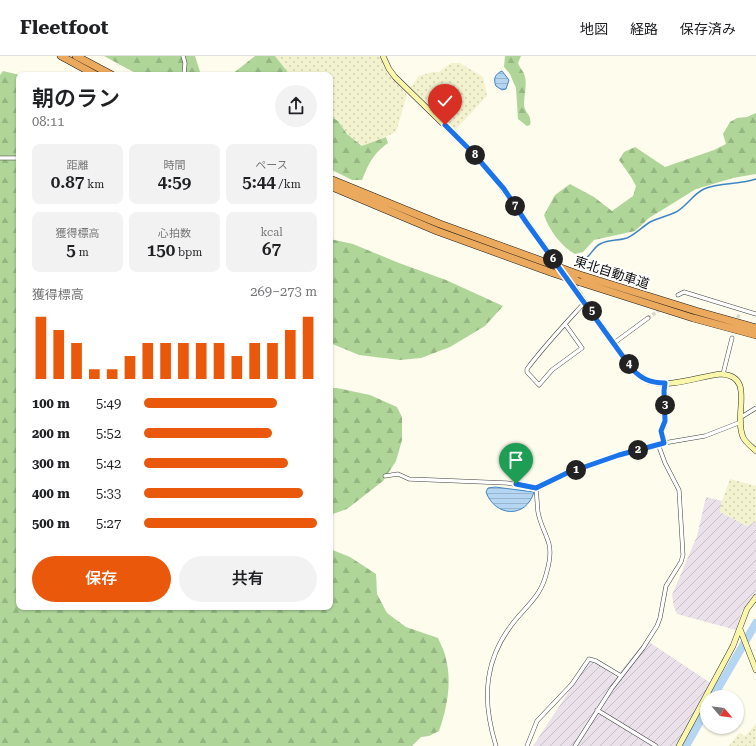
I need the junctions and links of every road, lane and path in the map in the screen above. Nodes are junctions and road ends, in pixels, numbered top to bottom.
1 (61, 56) edge
2 (76, 56) edge
3 (183, 56) edge
4 (383, 56) edge
5 (90, 72) edge
6 (106, 72) edge
7 (184, 72) edge
8 (0, 158) edge
9 (16, 158) edge
10 (333, 180) edge
11 (333, 187) edge
12 (678, 295) dead end
13 (586, 302) junction
14 (742, 311) junction
15 (739, 314) tunnel mouth
16 (756, 314) edge
17 (648, 318) tunnel mouth
18 (565, 324) junction
19 (756, 328) edge
20 (756, 336) edge
21 (732, 338) dead end
22 (614, 343) junction
23 (723, 374) junction
24 (665, 383) junction
25 (756, 408) edge
26 (743, 416) junction
27 (741, 422) junction
28 (664, 443) junction
29 (658, 444) junction
30 (756, 451) edge
31 (385, 476) dead end
32 (536, 488) junction
33 (756, 597) edge
34 (740, 629) junction
35 (756, 670) edge
36 (620, 676) junction
37 (597, 710) junction
38 (496, 746) edge
39 (527, 746) edge
40 (575, 746) edge
41 (656, 746) edge
42 (679, 746) edge

1 - 5 highway
2 - 6 highway
3 - 7 street
4 - 13 street
8 - 9 street
10 - 19 highway, 東北自動車道, bridge
11 - 20 highway, 東北自動車道, bridge
12 - 14 street
13 - 18 street
13 - 22 street
14 - 15 street
14 - 16 street
17 - 22 street
18 - 18 street
21 - 23 street
22 - 24 street
23 - 24 street
23 - 26 street
24 - 28 street
25 - 26 street
26 - 27 street
27 - 28 street
27 - 30 street
28 - 29 street
29 - 32 street
29 - 36 street
31 - 32 street
32 - 38 street
33 - 34 street
34 - 35 street
34 - 42 street
36 - 37 street
36 - 39 street
37 - 40 street
37 - 41 street

